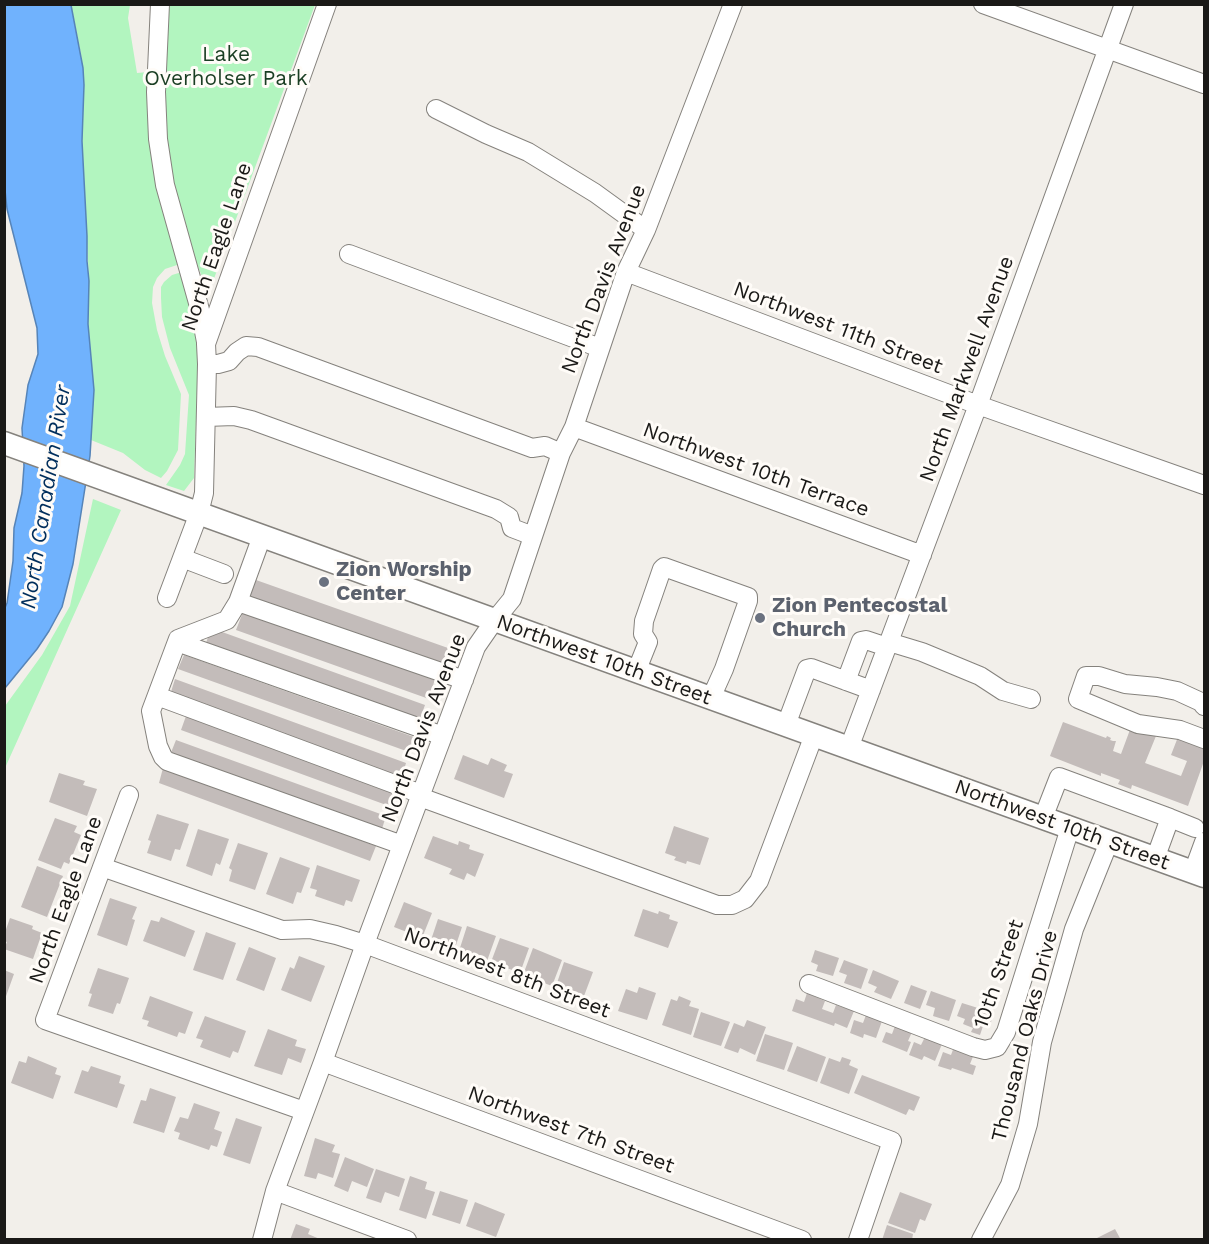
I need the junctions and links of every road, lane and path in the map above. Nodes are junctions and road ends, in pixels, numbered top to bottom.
1 (160, 4) edge
2 (327, 4) edge
3 (733, 4) edge
4 (983, 4) edge
5 (1124, 4) edge
6 (1108, 49) junction
7 (1204, 84) edge
8 (436, 109) dead end
9 (646, 230) junction
10 (349, 254) dead end
11 (626, 272) junction
12 (206, 344) junction
13 (600, 348) junction
14 (207, 364) junction
15 (978, 405) junction
16 (206, 417) junction
17 (574, 427) junction
18 (4, 443) edge
19 (561, 453) junction
20 (1204, 485) edge
21 (199, 513) junction
22 (262, 536) junction
23 (533, 536) junction
24 (922, 555) junction
25 (182, 558) junction
26 (224, 574) dead end
27 (167, 598) dead end
28 (238, 602) junction
29 (494, 621) junction
30 (177, 642) junction
31 (888, 644) junction
32 (636, 672) junction
33 (464, 680) junction
34 (846, 681) junction
35 (871, 690) junction
36 (157, 696) junction
37 (711, 698) junction
38 (1031, 699) dead end
39 (1204, 706) edge
40 (786, 725) junction
41 (814, 735) junction
42 (443, 736) junction
43 (1204, 739) edge
44 (849, 748) junction
45 (129, 795) dead end
46 (421, 796) junction
47 (1043, 818) junction
48 (1170, 818) junction
49 (1070, 828) junction
50 (1200, 835) edge
51 (1108, 842) junction
52 (402, 845) junction
53 (1155, 859) junction
54 (102, 867) junction
55 (1199, 874) edge
56 (365, 944) junction
57 (809, 984) dead end
58 (324, 1062) junction
59 (304, 1112) junction
60 (275, 1191) junction
61 (261, 1239) edge
62 (407, 1239) edge
63 (802, 1239) edge
64 (858, 1239) edge
65 (981, 1239) edge

1 - 12 street
2 - 12 street, North Eagle Lane
3 - 9 street, North Davis Avenue
4 - 6 street
5 - 6 street, North Markwell Avenue
6 - 7 street
6 - 15 street, North Markwell Avenue
8 - 9 street
9 - 11 street, North Davis Avenue
10 - 13 street
11 - 13 street, North Davis Avenue
11 - 15 street, Northwest 11th Street
12 - 14 street, North Eagle Lane
13 - 17 street, North Davis Avenue
14 - 16 street, North Eagle Lane
14 - 19 street
15 - 20 street, Northwest 11th Street
15 - 24 street, North Markwell Avenue
16 - 21 street, North Eagle Lane
16 - 23 street
17 - 19 street, North Davis Avenue
17 - 24 street, Northwest 10th Terrace
18 - 21 main road, Northwest 10th Street
19 - 23 street, North Davis Avenue
21 - 22 main road, Northwest 10th Street
21 - 25 street, North Eagle Lane
22 - 28 street
22 - 29 main road, Northwest 10th Street
23 - 29 street, North Davis Avenue
24 - 31 street, North Markwell Avenue
25 - 26 street
25 - 27 street, North Eagle Lane
28 - 30 street
28 - 33 street
29 - 32 main road, Northwest 10th Street
29 - 33 street, North Davis Avenue
30 - 36 street
30 - 42 street
31 - 34 street
31 - 35 street, North Markwell Avenue
31 - 38 street
32 - 37 main road, Northwest 10th Street
32 - 37 street
33 - 42 street, North Davis Avenue
34 - 35 street
34 - 40 street
35 - 44 street, North Markwell Avenue
36 - 46 street
36 - 52 street
37 - 40 main road, Northwest 10th Street
39 - 43 street
40 - 41 main road, Northwest 10th Street
41 - 44 main road, Northwest 10th Street
41 - 46 street
42 - 46 street, North Davis Avenue
44 - 47 main road, Northwest 10th Street
45 - 54 street, North Eagle Lane
46 - 52 street, North Davis Avenue
47 - 48 street
47 - 49 main road, Northwest 10th Street
48 - 50 street
48 - 53 street
49 - 51 main road, Northwest 10th Street
49 - 57 street, 10th Street
50 - 55 street
51 - 53 main road, Northwest 10th Street
51 - 65 street, Thousand Oaks Drive
52 - 56 street, North Davis Avenue
53 - 55 main road, Northwest 10th Street
54 - 56 street, Northwest 8th Street
54 - 59 street, North Eagle Lane
56 - 58 street, North Davis Avenue
56 - 64 street, Northwest 8th Street
58 - 59 street, North Davis Avenue
58 - 63 street, Northwest 7th Street
59 - 60 street, North Davis Avenue
60 - 61 street, North Davis Avenue
60 - 62 street

